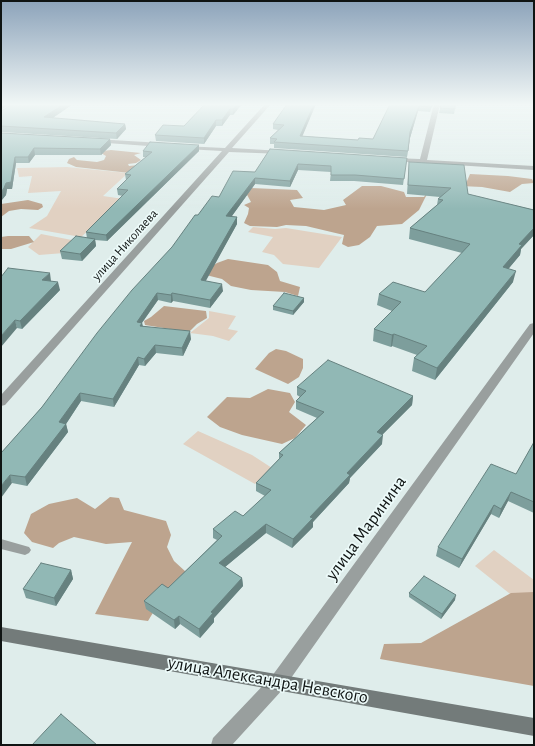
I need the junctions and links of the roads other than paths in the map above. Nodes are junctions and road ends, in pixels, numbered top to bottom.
1 (238, 139) edge
2 (429, 139) edge
3 (87, 140) edge
4 (166, 145) edge
5 (174, 146) edge
6 (229, 149) junction
7 (291, 153) edge
8 (384, 159) edge
9 (423, 162) junction
10 (534, 168) edge
11 (534, 326) edge
12 (1, 402) edge
13 (1, 544) edge
14 (25, 550) dead end
15 (1, 634) edge
16 (278, 682) junction
17 (534, 727) edge
18 (220, 745) edge

1 - 6 street, улица Николаева
2 - 9 street
3 - 4 street
5 - 6 street
6 - 7 street
6 - 12 street, улица Николаева
8 - 9 street
9 - 10 street
11 - 16 street, улица Маринина
13 - 14 lane
15 - 16 main road, улица Александра Невского
16 - 17 main road, улица Александра Невского
16 - 18 street, улица Маринина

